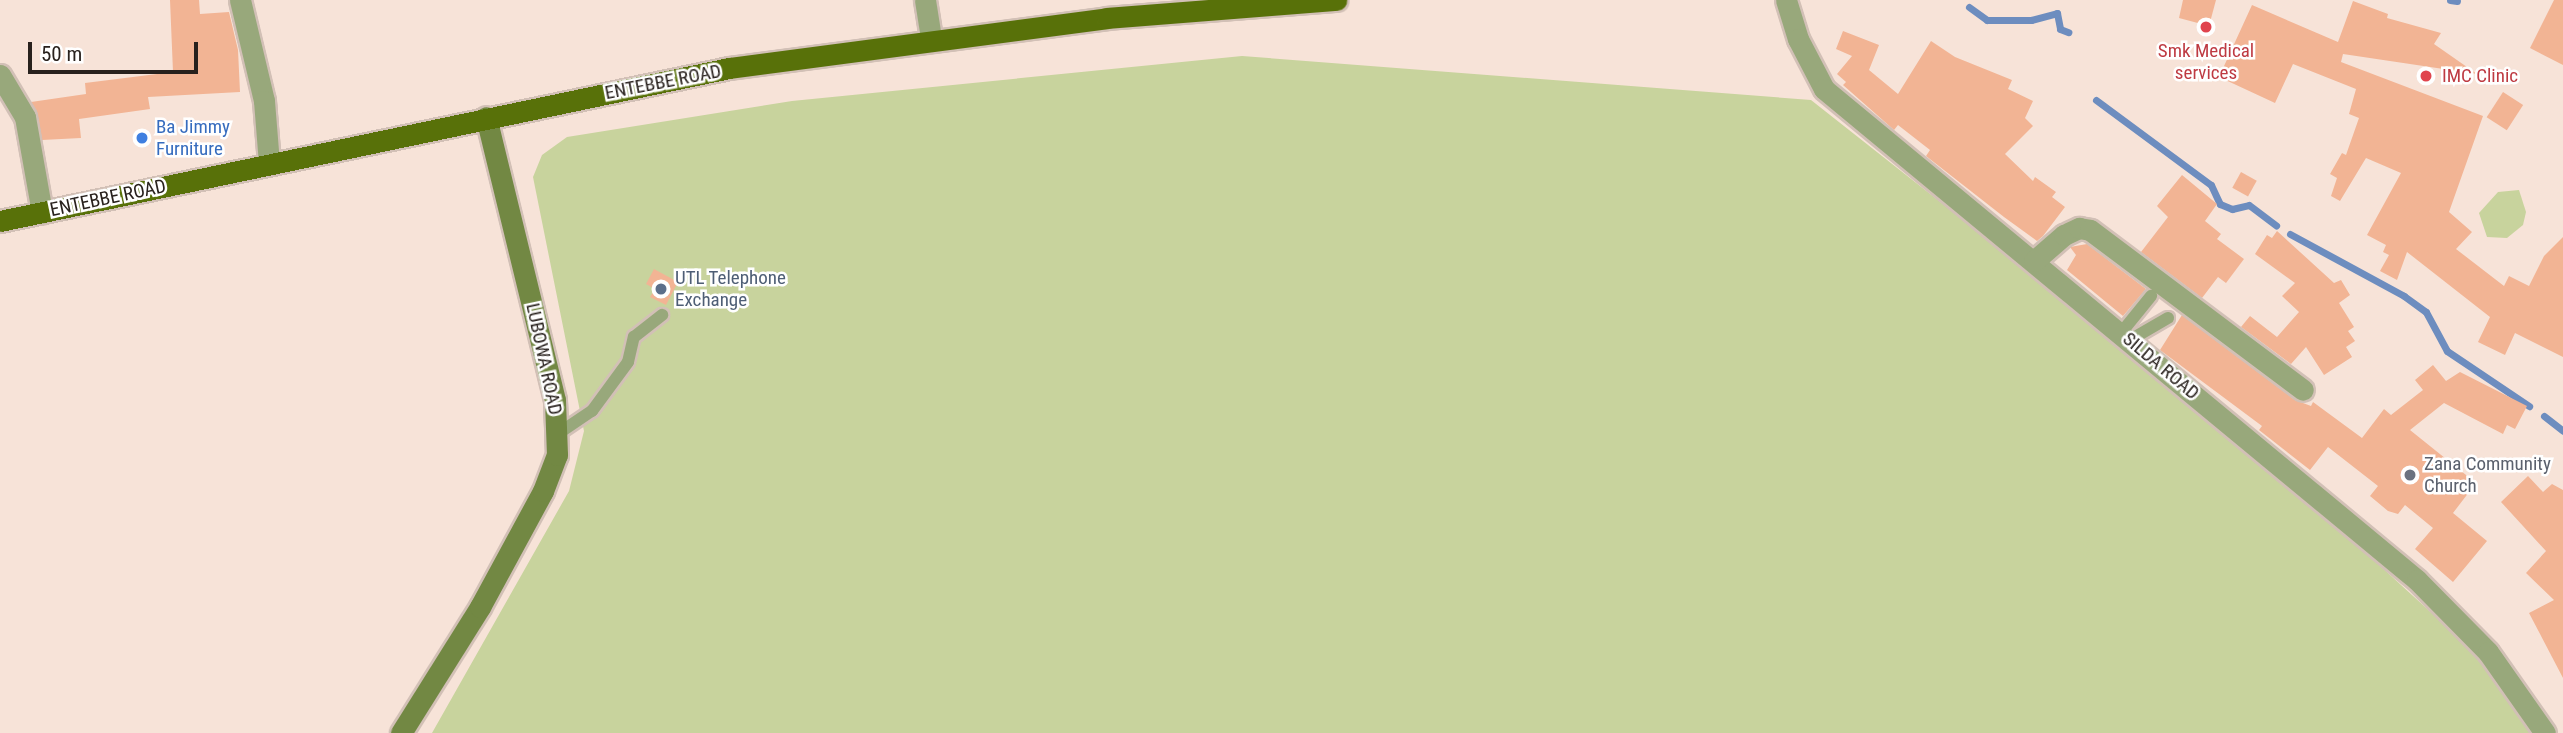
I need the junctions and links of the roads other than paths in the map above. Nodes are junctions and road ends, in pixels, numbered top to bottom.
1 (240, 0) edge
2 (925, 0) edge
3 (1336, 0) edge
4 (1786, 0) edge
5 (1258, 3) edge
6 (931, 39) junction
7 (0, 75) edge
8 (486, 117) junction
9 (269, 163) junction
10 (42, 212) junction
11 (0, 221) edge
12 (2034, 261) junction
13 (2151, 296) dead end
14 (662, 315) dead end
15 (2168, 318) dead end
16 (2126, 337) junction
17 (2304, 390) dead end
18 (559, 433) junction
19 (401, 733) edge
20 (2546, 733) edge

1 - 9 street
2 - 6 street
3 - 5 main road, ENTEBBE ROAD
4 - 12 street, SILDA ROAD
5 - 6 main road, ENTEBBE ROAD
6 - 8 main road, ENTEBBE ROAD
7 - 10 street
8 - 9 main road, ENTEBBE ROAD
8 - 18 street, LUBOWA ROAD
9 - 10 main road, ENTEBBE ROAD
10 - 11 main road, ENTEBBE ROAD
12 - 16 street, SILDA ROAD
12 - 17 street
13 - 16 lane
14 - 18 lane
15 - 16 lane
16 - 20 street, SILDA ROAD
18 - 19 street, LUBOWA ROAD

